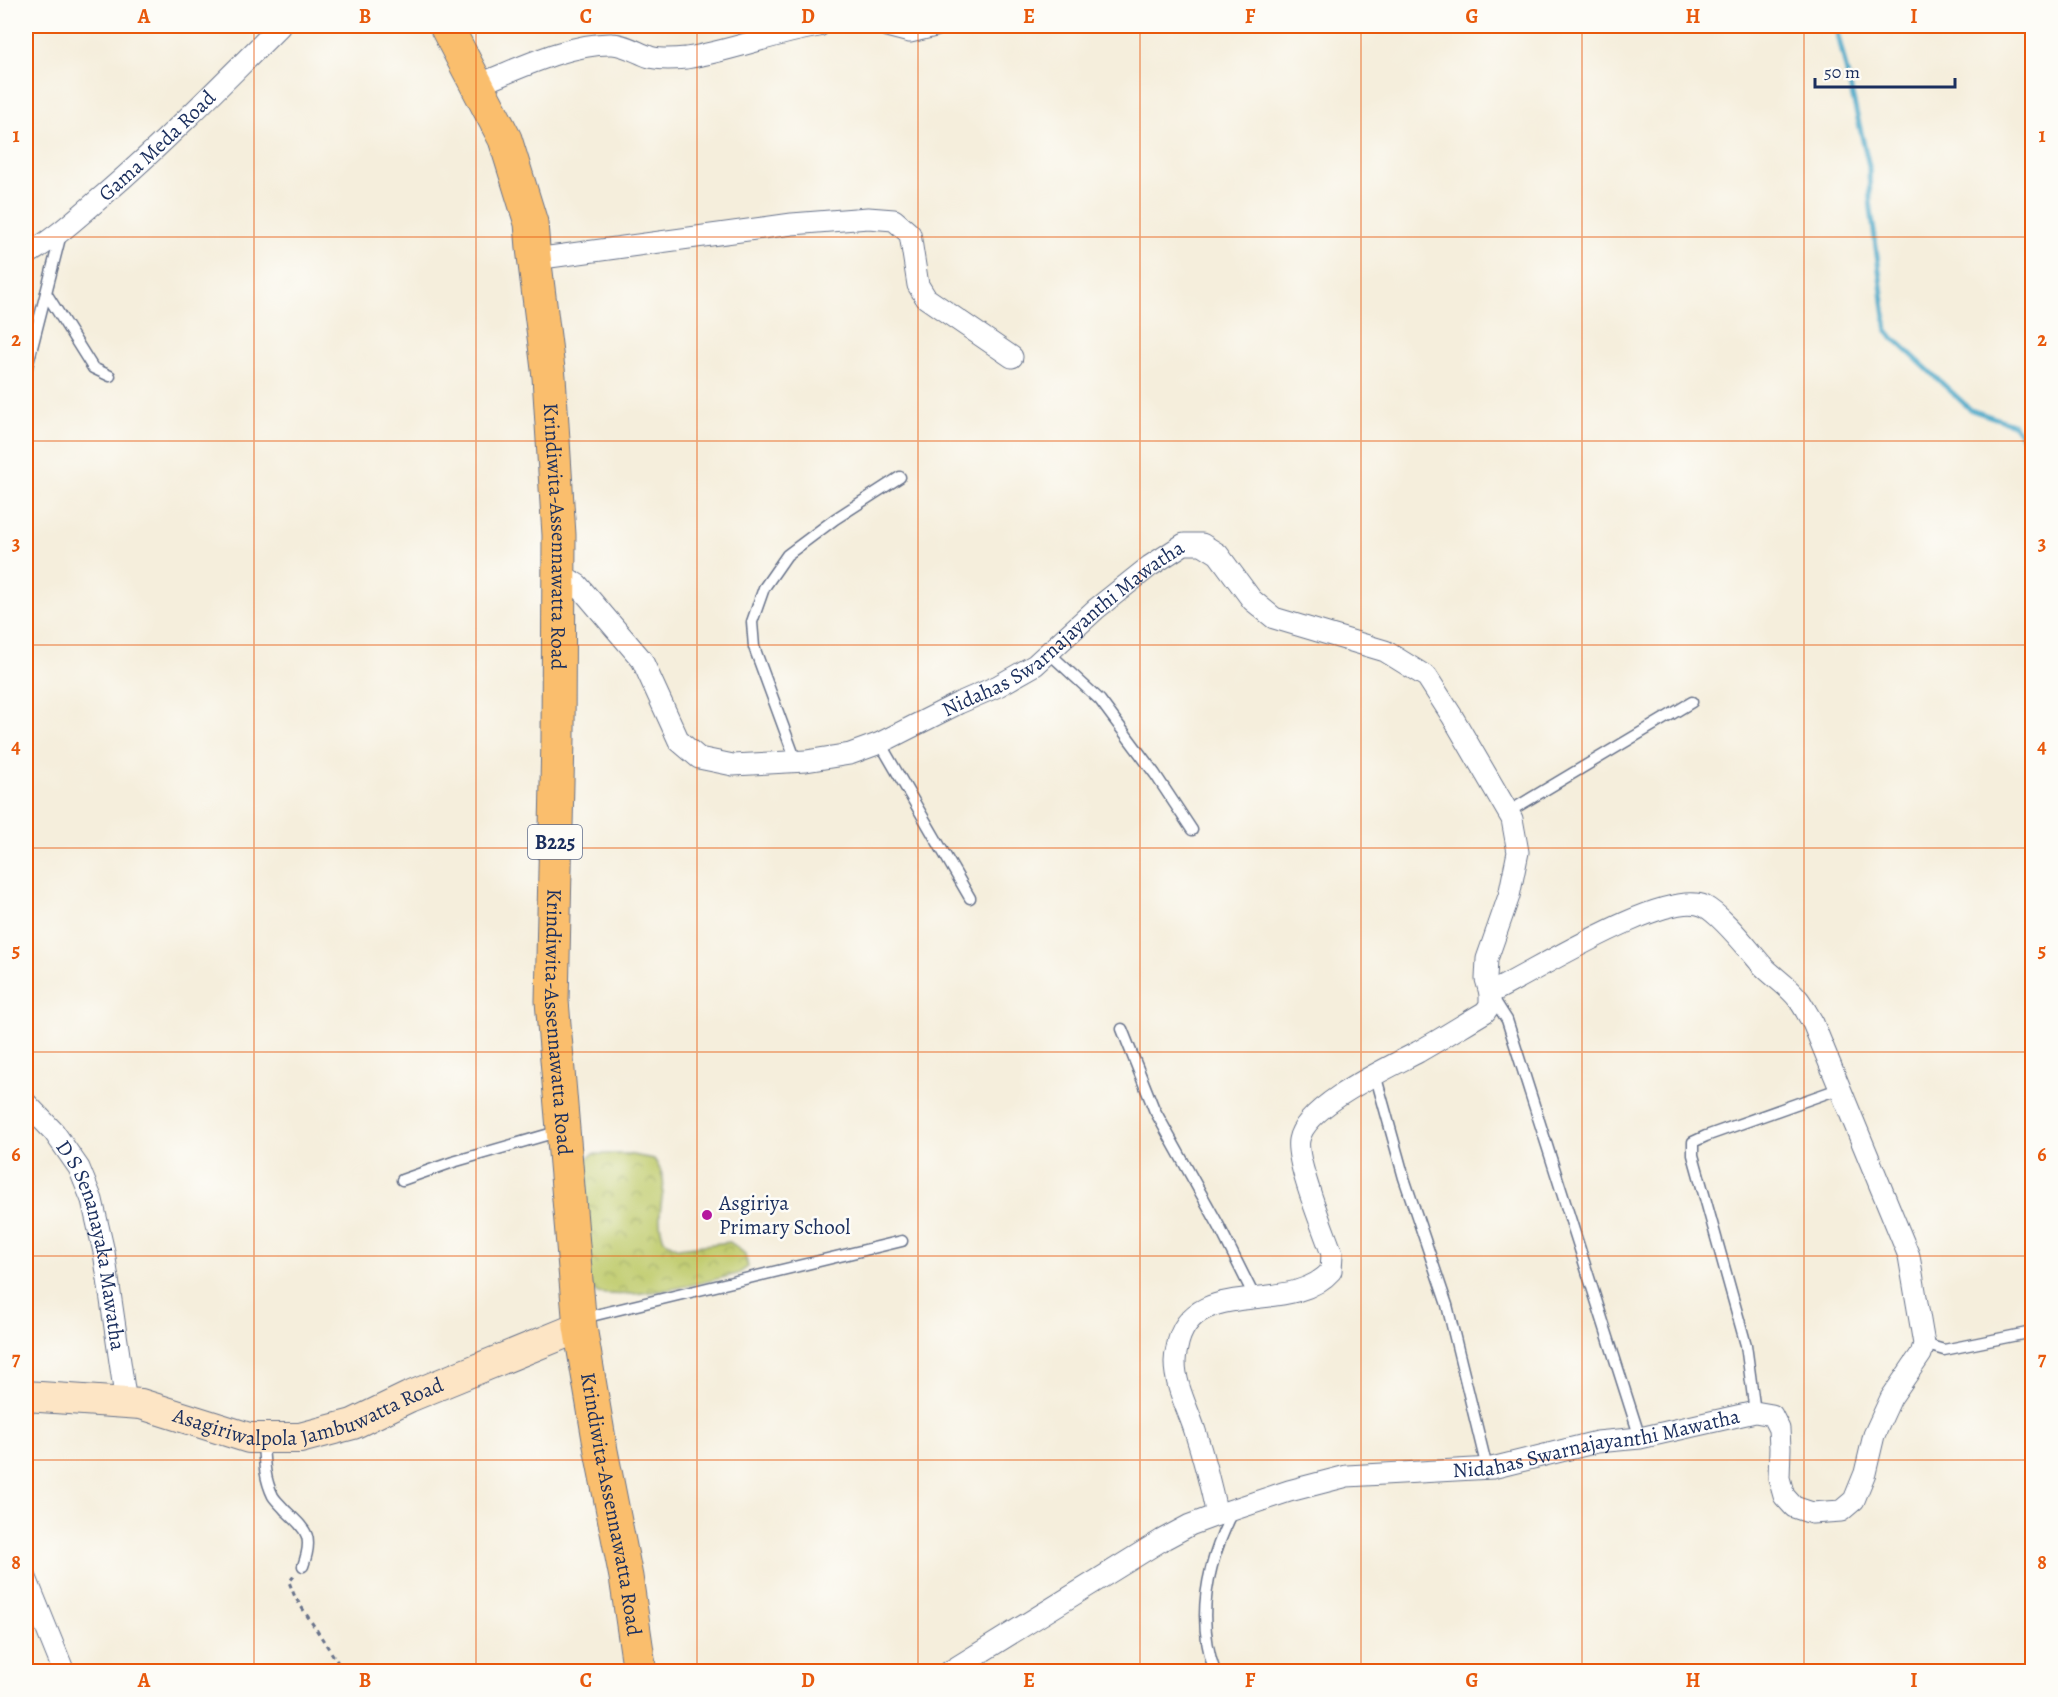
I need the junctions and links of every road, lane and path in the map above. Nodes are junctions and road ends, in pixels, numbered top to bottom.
1 (280, 26) edge
2 (446, 26) edge
3 (819, 26) edge
4 (886, 26) edge
5 (935, 26) edge
6 (477, 85) junction
7 (62, 231) junction
8 (26, 255) edge
9 (535, 259) junction
10 (46, 293) junction
11 (1012, 357) dead end
12 (26, 371) edge
13 (110, 376) dead end
14 (900, 477) dead end
15 (559, 573) junction
16 (1049, 653) junction
17 (1692, 702) dead end
18 (880, 743) junction
19 (796, 761) junction
20 (1508, 812) junction
21 (1192, 830) dead end
22 (970, 898) dead end
23 (1491, 993) junction
24 (1122, 1029) dead end
25 (1375, 1074) junction
26 (1841, 1088) junction
27 (26, 1103) edge
28 (564, 1130) junction
29 (402, 1180) dead end
30 (902, 1241) dead end
31 (1255, 1299) junction
32 (580, 1323) junction
33 (2032, 1332) edge
34 (1924, 1344) junction
35 (26, 1396) edge
36 (126, 1403) junction
37 (1755, 1412) junction
38 (263, 1438) junction
39 (1640, 1438) junction
40 (1487, 1468) junction
41 (1226, 1513) junction
42 (303, 1566) joint
43 (26, 1578) edge
44 (64, 1671) edge
45 (344, 1671) edge
46 (640, 1671) edge
47 (949, 1671) edge
48 (1215, 1671) edge

1 - 7 street, Gama Meda Road
2 - 6 main road, Krindiwita-Assennawatta Road / B225
3 - 6 street
4 - 5 street
6 - 9 main road, Krindiwita-Assennawatta Road / B225
7 - 8 street, Gama Meda Road
7 - 10 lane
9 - 11 street
9 - 15 main road, Krindiwita-Assennawatta Road / B225
10 - 12 lane
10 - 13 lane
14 - 19 lane
15 - 19 street, Nidahas Swarnajayanthi Mawatha
15 - 28 main road, Krindiwita-Assennawatta Road / B225
16 - 18 street, Nidahas Swarnajayanthi Mawatha
16 - 20 street, Nidahas Swarnajayanthi Mawatha
16 - 21 lane
17 - 20 lane
18 - 19 street, Nidahas Swarnajayanthi Mawatha
18 - 22 lane
20 - 23 street, Nidahas Swarnajayanthi Mawatha
23 - 25 street
23 - 26 street
23 - 39 lane
24 - 31 lane
25 - 31 street
25 - 40 lane
26 - 34 street
26 - 37 lane
27 - 36 street, D S Senanayaka Mawatha
28 - 29 lane
28 - 32 main road, Krindiwita-Assennawatta Road / B225
30 - 32 lane
31 - 41 street
32 - 38 street, Asagiriwalpola Jambuwatta Road
32 - 46 main road, Krindiwita-Assennawatta Road / B225
33 - 34 lane
34 - 37 street, Nidahas Swarnajayanthi Mawatha
35 - 36 street, Asagiriwalpola Jambuwatta Road
36 - 38 street, Asagiriwalpola Jambuwatta Road
37 - 39 street, Nidahas Swarnajayanthi Mawatha
38 - 42 lane
39 - 40 street, Nidahas Swarnajayanthi Mawatha
40 - 41 street, Nidahas Swarnajayanthi Mawatha
41 - 47 street, Nidahas Swarnajayanthi Mawatha
41 - 48 lane
42 - 45 path
43 - 44 street

